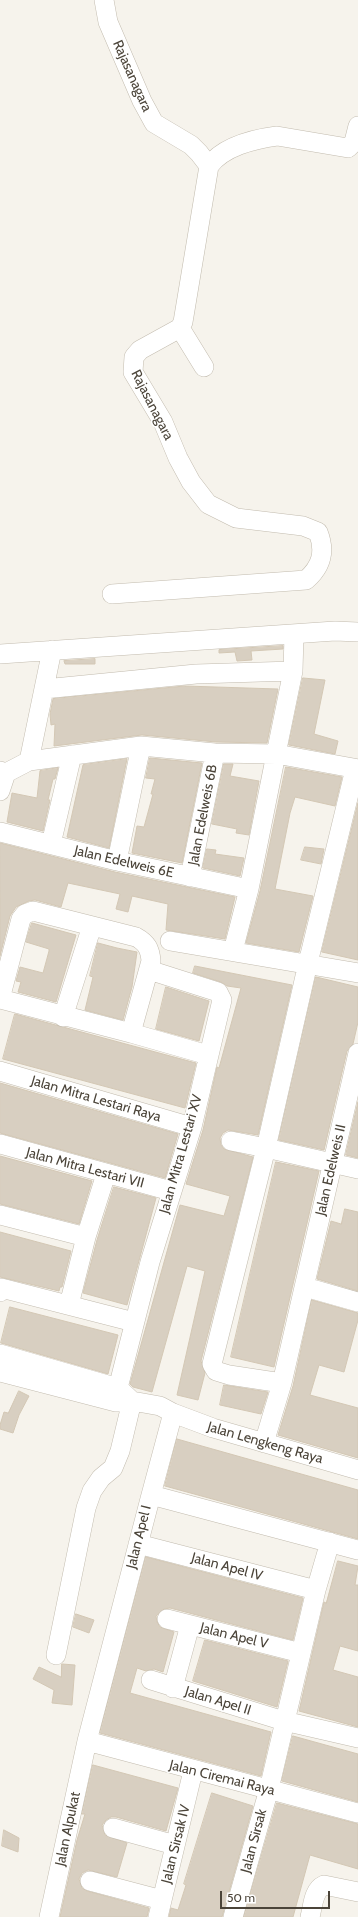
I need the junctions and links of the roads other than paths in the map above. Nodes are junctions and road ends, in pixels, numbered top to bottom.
1 (104, 0) edge
2 (358, 126) edge
3 (209, 166) junction
4 (180, 328) junction
5 (204, 367) dead end
6 (112, 594) dead end
7 (358, 632) edge
8 (294, 634) junction
9 (52, 650) junction
10 (0, 654) edge
11 (293, 671) junction
12 (44, 689) junction
13 (140, 746) junction
14 (215, 752) junction
15 (276, 754) junction
16 (72, 755) junction
17 (29, 761) junction
18 (357, 769) edge
19 (3, 772) edge
20 (0, 791) edge
21 (0, 832) edge
22 (51, 844) junction
23 (117, 861) junction
24 (190, 877) junction
25 (249, 889) junction
26 (92, 926) junction
27 (170, 941) dead end
28 (233, 951) junction
29 (308, 963) junction
30 (149, 970) junction
31 (358, 973) edge
32 (63, 1017) junction
33 (131, 1033) junction
34 (358, 1053) edge
35 (208, 1056) junction
36 (0, 1071) edge
37 (192, 1127) junction
38 (231, 1142) dead end
39 (0, 1144) edge
40 (266, 1148) junction
41 (333, 1163) junction
42 (358, 1169) edge
43 (106, 1174) junction
44 (171, 1192) junction
45 (0, 1215) edge
46 (86, 1237) junction
47 (305, 1288) junction
48 (0, 1289) edge
49 (358, 1302) edge
50 (69, 1305) junction
51 (134, 1322) junction
52 (0, 1354) edge
53 (0, 1372) edge
54 (282, 1383) junction
55 (118, 1388) junction
56 (153, 1406) junction
57 (264, 1444) junction
58 (358, 1470) edge
59 (151, 1495) junction
60 (330, 1542) junction
61 (138, 1544) junction
62 (358, 1550) edge
63 (316, 1590) junction
64 (167, 1619) dead end
65 (190, 1625) junction
66 (301, 1653) junction
67 (56, 1654) dead end
68 (151, 1680) dead end
69 (173, 1688) junction
70 (284, 1721) junction
71 (358, 1738) edge
72 (87, 1741) junction
73 (193, 1771) junction
74 (269, 1789) junction
75 (358, 1813) edge
76 (113, 1828) dead end
77 (175, 1845) junction
78 (90, 1881) dead end
79 (358, 1892) edge
80 (160, 1909) edge
81 (49, 1917) edge
82 (233, 1917) edge
83 (310, 1917) edge

1 - 3 street, Rajasanagara
2 - 3 street
3 - 4 street
4 - 5 street
4 - 6 street, Rajasanagara
7 - 8 street
8 - 9 street
8 - 11 street
9 - 10 street
9 - 12 street
11 - 12 street
11 - 15 street
12 - 17 street
13 - 14 street
13 - 16 street
13 - 23 street
14 - 15 street
14 - 24 street, Jalan Edelweis 6B
15 - 18 street
15 - 25 street
16 - 17 street
16 - 22 street
17 - 19 street
18 - 29 street
19 - 20 street
21 - 22 street, Jalan Edelweis 6E
22 - 23 street, Jalan Edelweis 6E
23 - 24 street, Jalan Edelweis 6E
24 - 25 street, Jalan Edelweis 6E
25 - 28 street
26 - 30 street
26 - 32 street
26 - 32 street
27 - 28 street
28 - 29 street
29 - 31 street
29 - 40 street
30 - 33 street
30 - 35 street, Jalan Mitra Lestari XV
32 - 33 street
33 - 35 street
34 - 41 street, Jalan Edelweis II
35 - 37 street, Jalan Mitra Lestari XV
36 - 37 street, Jalan Mitra Lestari Raya
37 - 44 street, Jalan Mitra Lestari XV
38 - 40 street
39 - 43 street, Jalan Mitra Lestari VII
40 - 41 street
40 - 54 street
41 - 42 street
41 - 47 street, Jalan Edelweis II
43 - 44 street, Jalan Mitra Lestari VII
43 - 46 street
44 - 51 street, Jalan Mitra Lestari XV
45 - 46 street
46 - 50 street
47 - 49 street
47 - 54 street, Jalan Edelweis II
48 - 50 street
50 - 51 street
51 - 55 street, Jalan Mitra Lestari XV
52 - 55 street
53 - 56 street
54 - 57 street, Jalan Edelweis II
55 - 56 street
56 - 57 street, Jalan Lengkeng Raya
56 - 59 street
56 - 67 street
57 - 58 street, Jalan Lengkeng Raya
59 - 60 street, Jalan Apel I
59 - 61 street, Jalan Apel I
60 - 62 street, Jalan Apel I
60 - 63 street, Jalan Sirsak
61 - 63 street, Jalan Apel IV
61 - 72 street, Jalan Apel I
63 - 66 street, Jalan Sirsak
64 - 65 street, Jalan Apel V
65 - 66 street, Jalan Apel V
65 - 69 street
66 - 70 street, Jalan Sirsak
68 - 69 street, Jalan Apel II
69 - 70 street, Jalan Apel II
70 - 71 street, Jalan Apel II
70 - 74 street, Jalan Sirsak
72 - 73 street, Jalan Ciremai Raya
72 - 81 street, Jalan Alpukat
73 - 74 street, Jalan Ciremai Raya
73 - 77 street, Jalan Sirsak IV
74 - 75 street, Jalan Ciremai Raya
74 - 82 street, Jalan Sirsak
76 - 77 street
77 - 80 street, Jalan Sirsak IV
78 - 80 street
79 - 83 street

